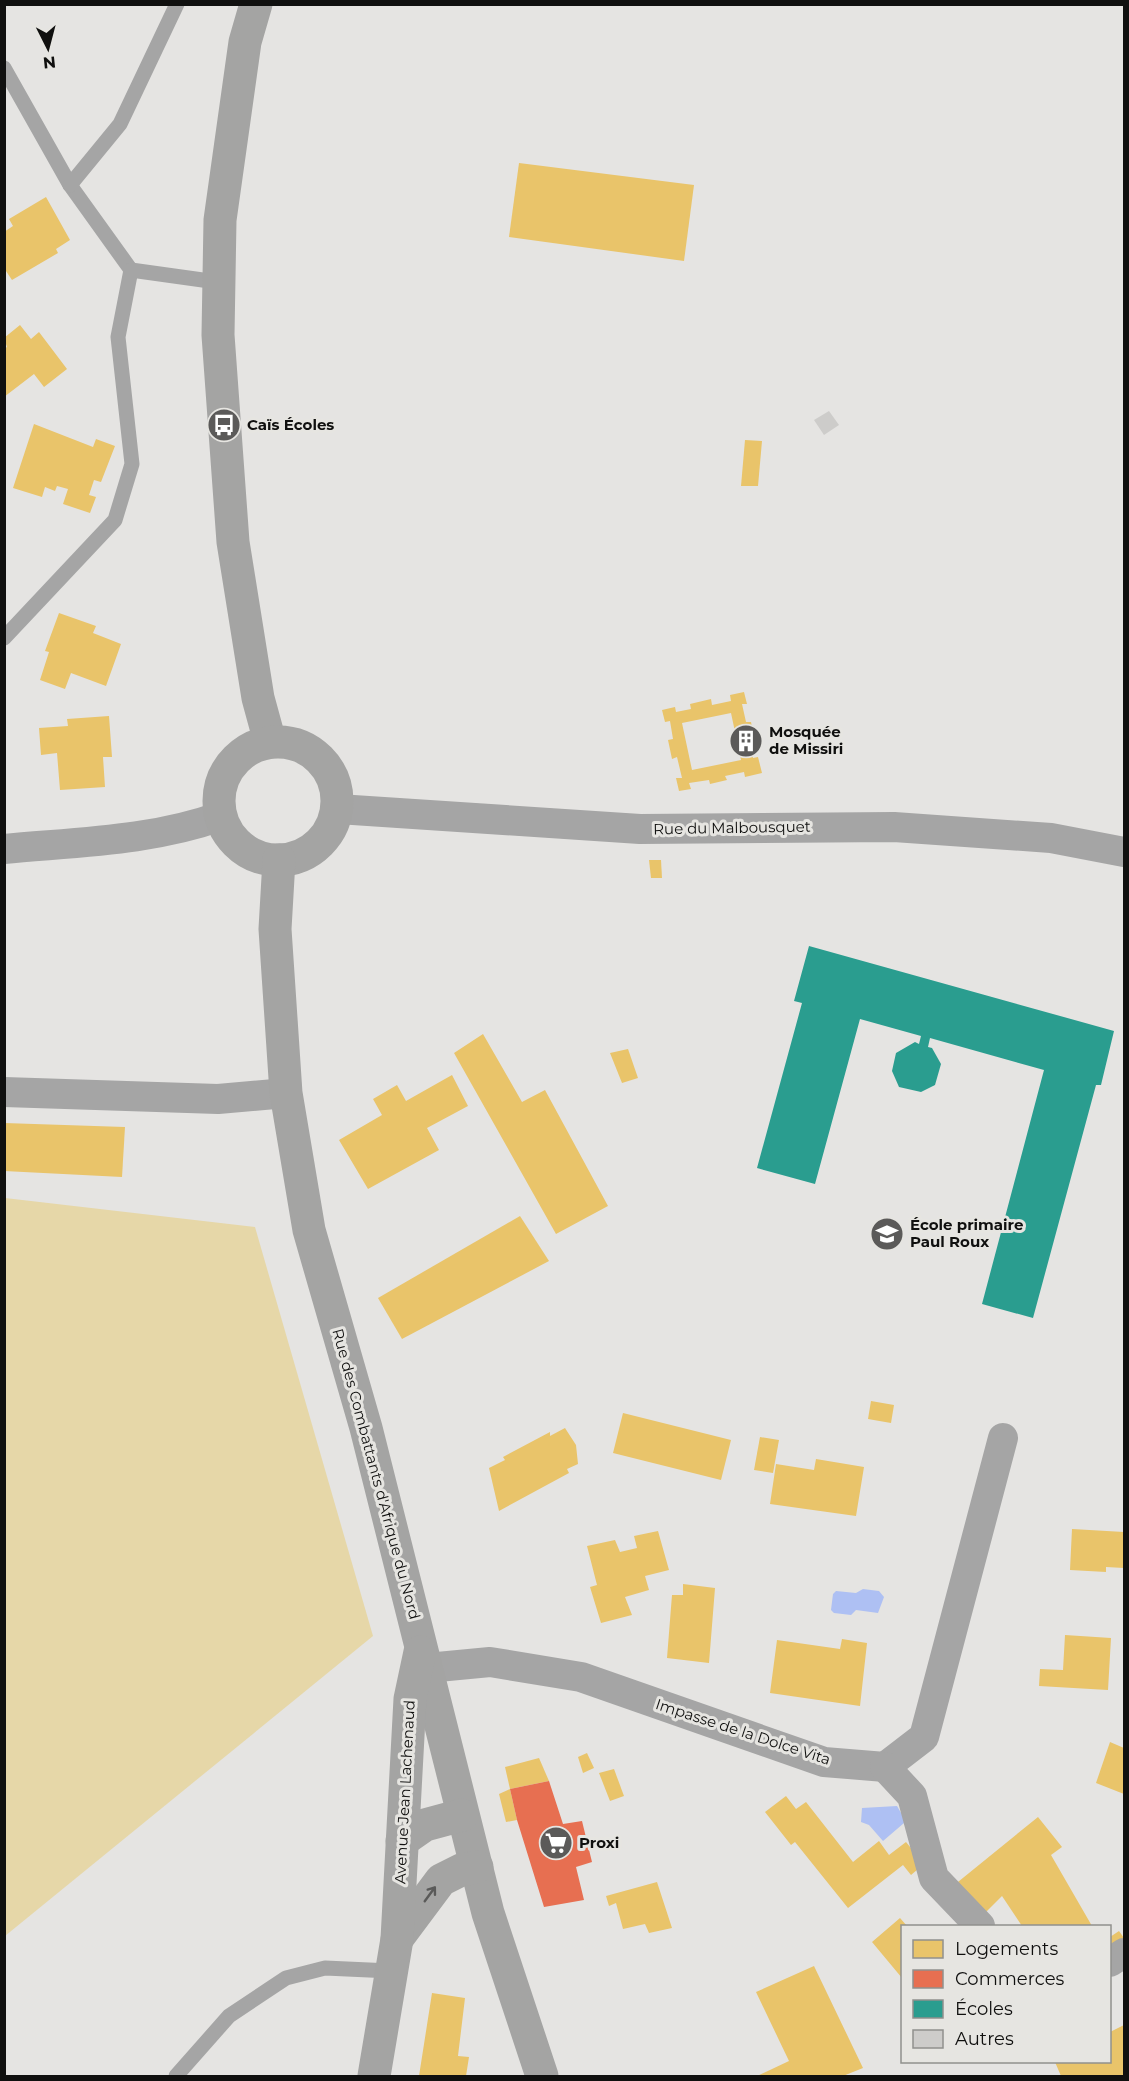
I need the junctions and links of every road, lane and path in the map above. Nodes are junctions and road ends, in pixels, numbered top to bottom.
1 (177, 4) edge
2 (256, 4) edge
3 (4, 68) edge
4 (70, 185) junction
5 (131, 270) junction
6 (217, 282) junction
7 (4, 638) edge
8 (270, 742) junction
9 (338, 809) junction
10 (221, 816) junction
11 (4, 849) edge
12 (1125, 852) edge
13 (279, 860) junction
14 (4, 1092) edge
15 (286, 1093) junction
16 (1003, 1438) dead end
17 (424, 1656) junction
18 (885, 1767) junction
19 (462, 1815) junction
20 (402, 1841) junction
21 (477, 1867) junction
22 (979, 1925) edge
23 (397, 1939) junction
24 (1125, 1953) edge
25 (1111, 1961) edge
26 (391, 1971) junction
27 (176, 2076) edge
28 (374, 2076) edge
29 (542, 2076) edge

1 - 4 lane
2 - 6 main road
3 - 4 lane
4 - 5 lane
5 - 6 lane
5 - 7 lane
6 - 8 main road
8 - 9 main road
8 - 10 main road
9 - 12 street, Rue du Malbousquet
9 - 13 main road
10 - 11 street
10 - 13 main road
13 - 15 main road, Rue des Combattants d'Afrique du Nord
14 - 15 street
15 - 17 main road, Rue des Combattants d'Afrique du Nord
16 - 18 street
17 - 18 street, Impasse de la Dolce Vita
17 - 19 main road, Rue des Combattants d'Afrique du Nord
17 - 20 main road, Avenue Jean Lachenaud
18 - 22 street
19 - 20 main road
19 - 21 main road, Rue des Combattants d'Afrique du Nord
20 - 23 main road, Avenue Jean Lachenaud
23 -> 21 main road, Avenue Jean Lachenaud
21 - 29 main road, Rue des Combattants d'Afrique du Nord
23 - 26 main road, Avenue Jean Lachenaud
24 - 25 street
26 - 27 lane
26 - 28 main road, Avenue Jean Lachenaud

